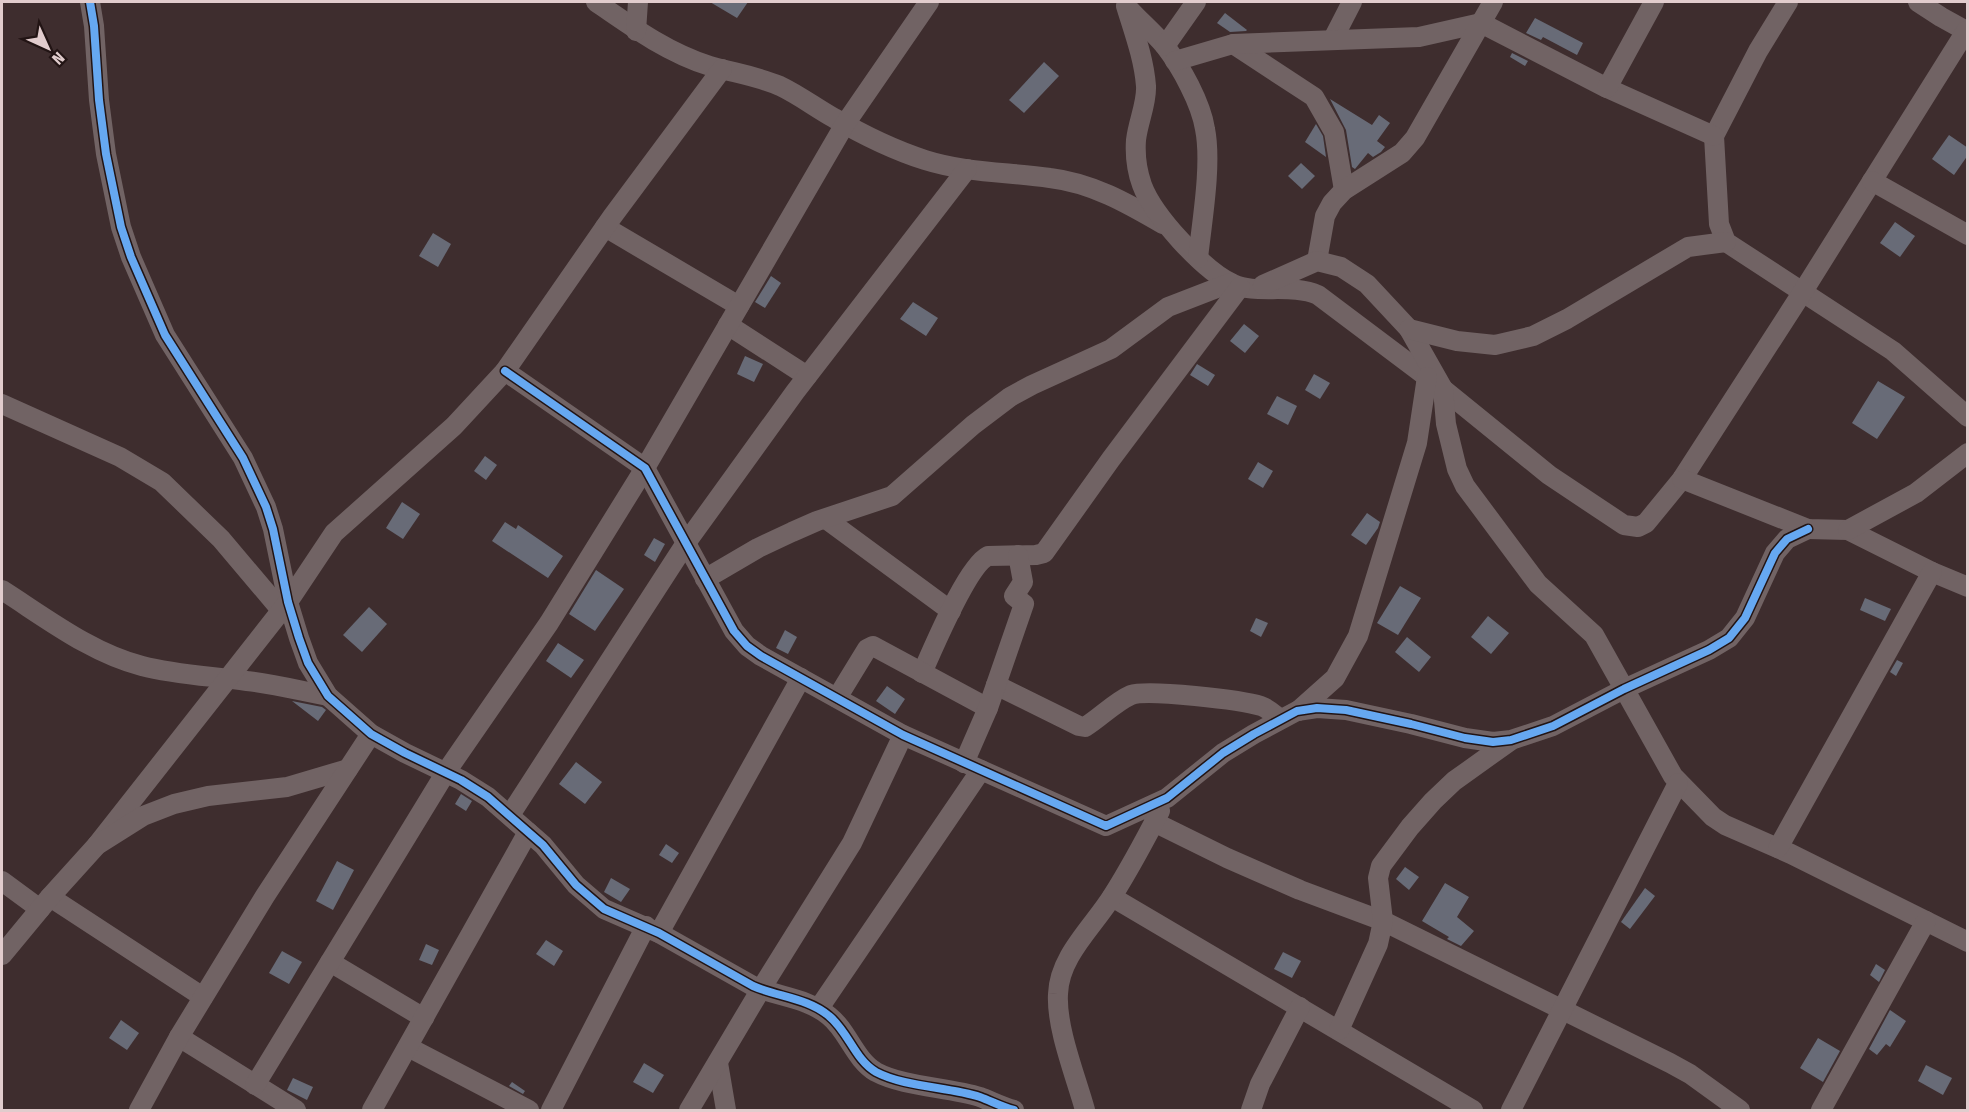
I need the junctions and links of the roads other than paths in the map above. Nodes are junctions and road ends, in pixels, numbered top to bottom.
1 (90, 2) edge
2 (596, 2) edge
3 (638, 2) edge
4 (929, 2) edge
5 (1196, 2) edge
6 (1352, 2) edge
7 (1493, 2) edge
8 (1654, 2) edge
9 (1788, 2) edge
10 (1918, 2) edge
11 (1123, 4) edge
12 (1945, 7) edge
13 (1480, 23) junction
14 (636, 31) junction
15 (1967, 31) edge
16 (1333, 39) junction
17 (1233, 44) junction
18 (1170, 53) junction
19 (722, 69) junction
20 (1607, 88) junction
21 (845, 124) junction
22 (1714, 136) junction
23 (967, 169) junction
24 (1872, 181) junction
25 (1344, 190) junction
26 (605, 227) junction
27 (1173, 230) junction
28 (1968, 235) edge
29 (1726, 242) junction
30 (1198, 258) junction
31 (1317, 261) junction
32 (1242, 286) junction
33 (1802, 293) junction
34 (739, 306) junction
35 (728, 325) junction
36 (1409, 329) junction
37 (505, 371) junction
38 (807, 376) junction
39 (1435, 383) junction
40 (2, 404) edge
41 (1968, 417) edge
42 (1968, 453) edge
43 (645, 468) junction
44 (1682, 479) junction
45 (826, 519) junction
46 (1808, 529) junction
47 (1848, 530) junction
48 (686, 543) junction
49 (1018, 555) junction
50 (1932, 572) junction
51 (705, 579) junction
52 (1968, 587) edge
53 (2, 590) edge
54 (285, 606) junction
55 (951, 611) junction
56 (922, 673) junction
57 (228, 678) junction
58 (801, 678) junction
59 (996, 685) junction
60 (1624, 689) junction
61 (328, 696) junction
62 (837, 698) junction
63 (988, 708) junction
64 (1288, 715) junction
65 (371, 734) junction
66 (903, 735) junction
67 (1511, 740) junction
68 (973, 767) junction
69 (348, 769) junction
70 (446, 772) junction
71 (1678, 783) junction
72 (1167, 798) junction
73 (510, 815) junction
74 (1154, 822) junction
75 (528, 832) junction
76 (97, 845) junction
77 (1778, 848) junction
78 (2, 881) edge
79 (1112, 897) junction
80 (45, 903) junction
81 (1383, 921) junction
82 (1926, 921) junction
83 (652, 930) junction
84 (1968, 942) edge
85 (2, 955) edge
86 (330, 962) junction
87 (761, 989) junction
88 (203, 997) junction
89 (1300, 1007) junction
90 (819, 1008) junction
91 (1562, 1011) junction
92 (424, 1017) junction
93 (1338, 1030) junction
94 (179, 1037) junction
95 (408, 1047) junction
96 (718, 1063) junction
97 (255, 1085) junction
98 (139, 1110) edge
99 (296, 1110) edge
100 (372, 1110) edge
101 (529, 1110) edge
102 (550, 1110) edge
103 (689, 1110) edge
104 (726, 1110) edge
105 (1014, 1110) edge
106 (1085, 1110) edge
107 (1251, 1110) edge
108 (1473, 1110) edge
109 (1511, 1110) edge
110 (1740, 1110) edge
111 (1821, 1110) edge

1 - 54 street
2 - 14 street
3 - 14 street
4 - 21 street
5 - 18 street
6 - 16 street
7 - 13 street
8 - 20 street
9 - 22 street
10 - 12 street
11 - 18 street
11 - 27 street
12 - 15 street
13 - 16 street
13 - 20 street
13 - 25 street
14 - 19 street
15 - 24 street
16 - 17 street
17 - 18 street
17 - 25 street
18 - 30 street
19 - 21 street
19 - 26 street
20 - 22 street
21 - 23 street
21 - 34 street
22 - 29 street
23 - 27 street
23 - 38 street
24 - 28 street
24 - 33 street
25 - 31 street
26 - 34 street
26 - 37 street
27 - 30 street
29 - 33 street
29 - 36 street
30 - 32 street
31 - 32 street
31 - 36 street
32 - 39 street
32 - 45 street
32 - 49 street
33 - 41 street
33 - 44 street
34 - 35 street
35 - 38 street
35 - 43 street
36 - 39 street
37 - 43 street
37 - 54 street
38 - 48 street
39 - 44 street
39 - 60 street
39 - 64 street
40 - 54 street
42 - 47 street
43 - 48 street
43 - 70 street
44 - 46 street
45 - 51 street
45 - 55 street
46 - 47 street
46 - 60 street
47 - 50 street
48 - 51 street
48 - 73 street
49 - 55 street
49 - 59 street
50 - 52 street
50 - 77 street
51 - 58 street
53 - 57 street
54 - 57 street
54 - 61 street
55 - 56 street
56 - 62 street
56 - 63 street
57 - 61 street
57 - 76 street
58 - 62 street
58 - 83 street
59 - 63 street
59 - 64 street
60 - 67 street
60 - 71 street
61 - 65 street
62 - 66 street
63 - 68 street
64 - 67 street
64 - 72 street
65 - 69 street
65 - 70 street
66 - 68 street
66 - 87 street
67 - 81 street
68 - 72 street
68 - 90 street
69 - 76 street
69 - 88 street
70 - 73 street
70 - 86 street
71 - 77 street
71 - 91 street
72 - 74 street
73 - 75 street
74 - 79 street
74 - 81 street
75 - 83 street
75 - 92 street
76 - 80 street
77 - 82 street
78 - 80 street
79 - 89 street
79 - 106 street
80 - 85 street
80 - 88 street
81 - 91 street
81 - 93 street
82 - 84 street
82 - 111 street
83 - 87 street
83 - 102 street
86 - 92 street
86 - 97 street
87 - 90 street
87 - 96 street
88 - 94 street
89 - 93 street
89 - 107 street
90 - 105 street
91 - 109 street
91 - 110 street
92 - 95 street
93 - 108 street
94 - 97 street
94 - 98 street
95 - 100 street
95 - 101 street
96 - 103 street
96 - 104 street
97 - 99 street

